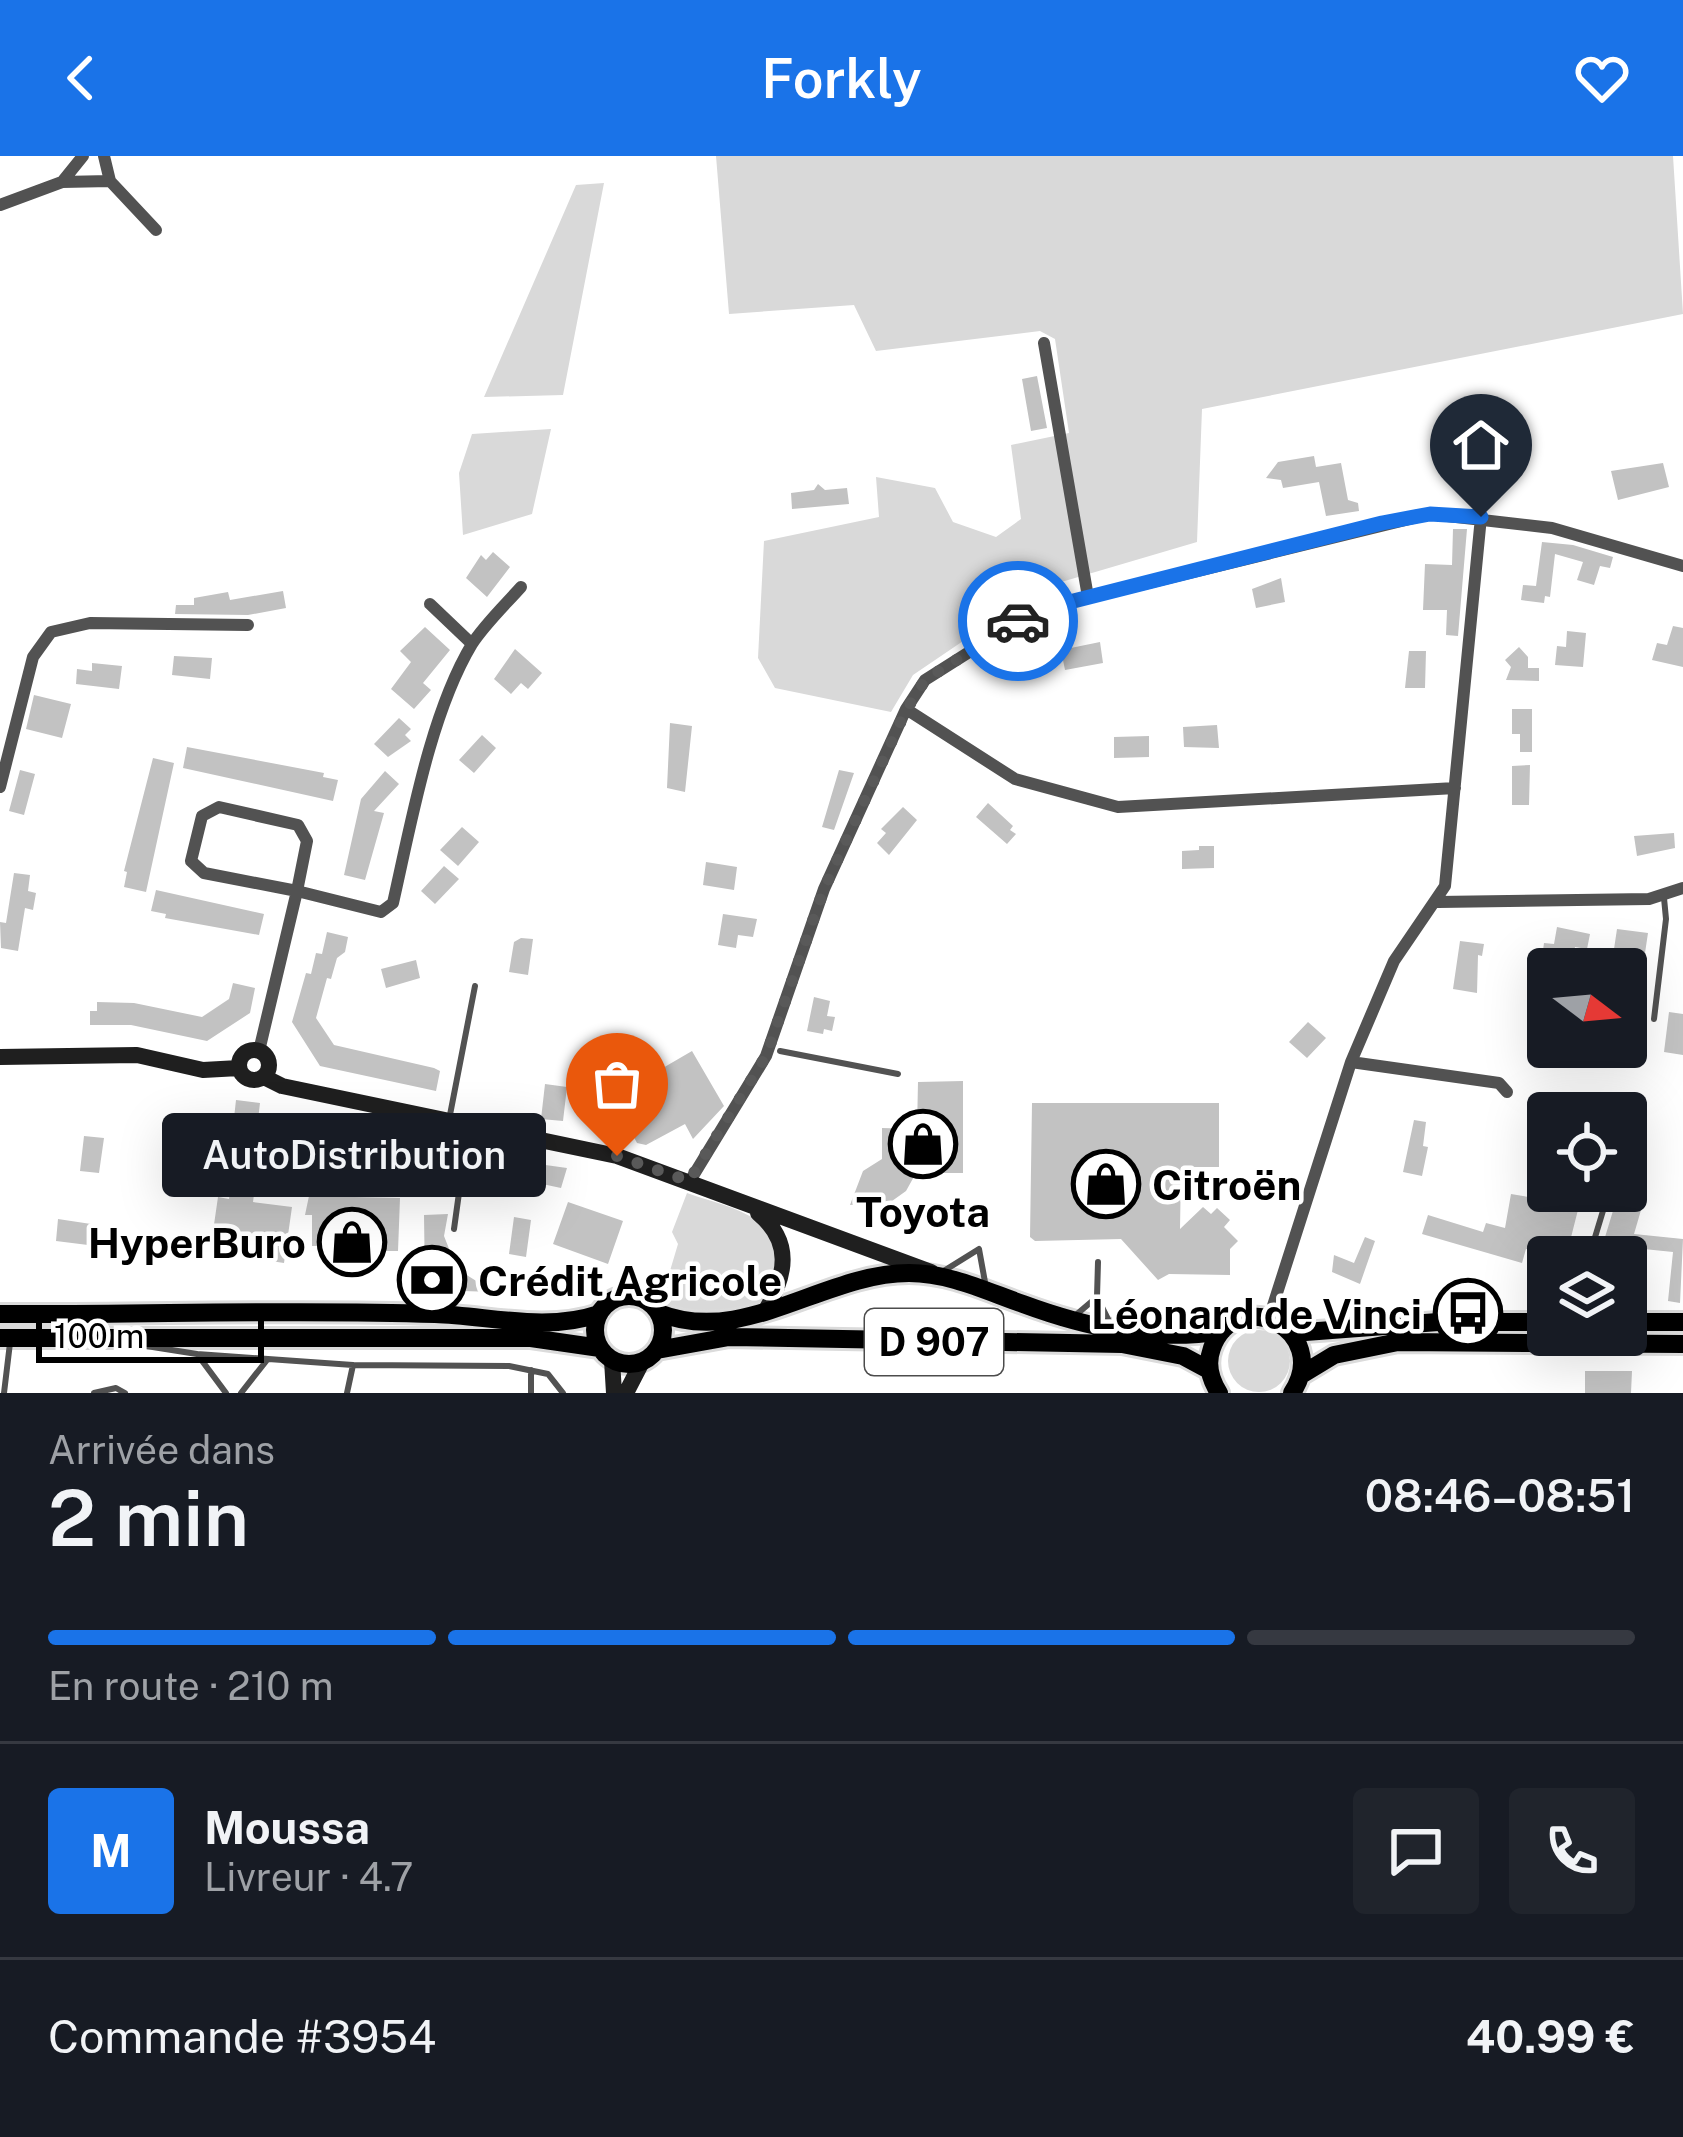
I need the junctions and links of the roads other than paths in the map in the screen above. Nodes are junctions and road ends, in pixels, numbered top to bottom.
1 (82, 156) edge
2 (104, 156) edge
3 (110, 181) junction
4 (62, 182) junction
5 (0, 205) edge
6 (155, 230) dead end
7 (1044, 343) dead end
8 (1481, 517) junction
9 (1683, 566) edge
10 (520, 587) dead end
11 (1088, 597) junction
12 (430, 604) dead end
13 (248, 625) dead end
14 (472, 644) junction
15 (906, 710) junction
16 (0, 787) edge
17 (1455, 788) junction
18 (1683, 887) edge
19 (297, 891) junction
20 (1663, 894) junction
21 (1438, 902) junction
22 (475, 986) dead end
23 (1654, 1019) dead end
24 (259, 1051) junction
25 (780, 1051) dead end
26 (0, 1057) edge
27 (1351, 1062) junction
28 (239, 1068) junction
29 (898, 1074) dead end
30 (264, 1077) junction
31 (1507, 1092) dead end
32 (449, 1123) junction
33 (468, 1128) junction
34 (689, 1181) junction
35 (748, 1205) junction
36 (454, 1229) dead end
37 (1097, 1262) dead end
38 (938, 1274) junction
39 (988, 1292) junction
40 (1097, 1297) junction
41 (766, 1310) junction
42 (659, 1313) junction
43 (599, 1314) junction
44 (0, 1316) edge
45 (1269, 1318) junction
46 (1065, 1319) junction
47 (1527, 1322) edge
48 (1647, 1322) edge
49 (1683, 1322) edge
50 (1116, 1330) junction
51 (1222, 1331) junction
52 (1292, 1333) junction
53 (1527, 1337) edge
54 (5, 1338) edge
55 (107, 1338) junction
56 (1683, 1340) edge
57 (1436, 1341) junction
58 (196, 1354) junction
59 (606, 1354) junction
60 (649, 1356) junction
61 (267, 1360) junction
62 (353, 1365) junction
63 (531, 1370) junction
64 (1209, 1370) junction
65 (1296, 1384) edge
66 (4, 1393) edge
67 (94, 1393) edge
68 (125, 1393) edge
69 (226, 1393) edge
70 (241, 1393) edge
71 (347, 1393) edge
72 (531, 1393) edge
73 (563, 1393) edge
74 (614, 1393) edge
75 (626, 1393) edge
76 (1219, 1393) edge

1 - 4 street
2 - 3 street
3 - 4 street
3 - 6 street
4 - 5 street
7 - 11 street
8 - 9 street
8 - 11 street
8 - 17 street
10 - 14 street
11 - 15 street
12 - 14 street
13 - 16 street
14 - 19 street
15 - 17 street
15 - 34 street
17 - 21 street
18 - 20 street
19 - 19 street
19 - 24 street
20 - 21 street
20 - 23 lane
21 - 27 street
22 - 32 lane
24 - 28 street
24 - 30 street
25 - 29 lane
26 - 28 street
27 - 31 street
27 - 45 street
28 - 30 street
30 - 32 street
32 - 33 street
33 - 34 street
33 - 36 lane
34 - 35 street
35 - 38 street
35 - 41 street
37 - 40 lane
38 - 39 main road, D 907
38 - 39 lane
38 - 41 main road, D 907
39 - 46 main road, D 907
40 - 46 lane
40 - 50 lane
41 - 42 main road, D 907
42 - 43 main road
42 - 60 main road
43 - 44 main road
43 - 59 main road
45 - 51 main road
45 - 52 main road
46 - 50 main road, D 907
47 - 52 main road
48 - 49 main road
50 - 51 main road, D 907
51 - 64 main road
52 - 65 main road
53 - 57 lane
54 - 55 main road
54 - 66 lane
55 - 58 lane
55 - 59 main road
56 - 57 main road
57 - 65 main road
58 - 61 lane
58 - 69 lane
59 - 60 main road
59 - 74 street
60 - 64 main road, D 907
60 - 75 street
61 - 62 lane
61 - 70 lane
62 - 63 lane
62 - 71 lane
63 - 72 lane
63 - 73 lane
64 - 76 main road
67 - 68 lane

